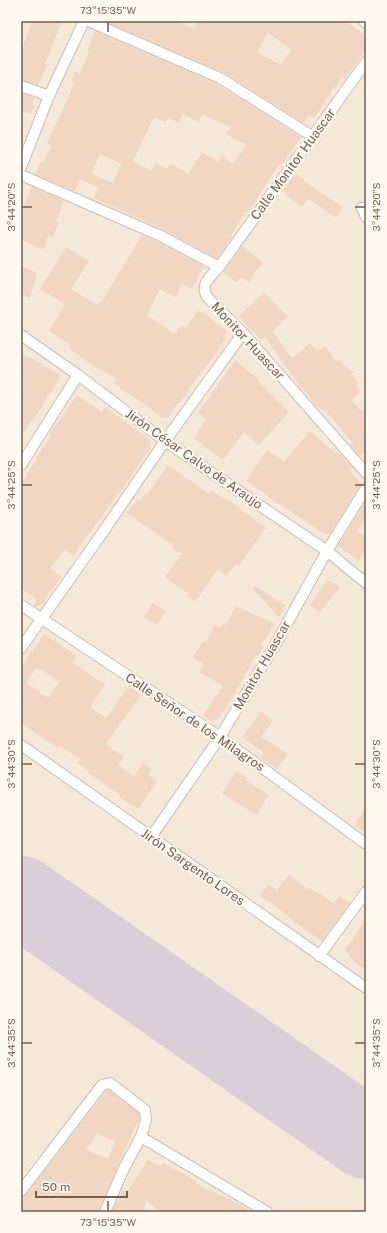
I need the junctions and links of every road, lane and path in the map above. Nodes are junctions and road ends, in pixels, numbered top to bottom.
1 (84, 21) edge
2 (88, 21) edge
3 (366, 62) edge
4 (21, 86) edge
5 (49, 96) junction
6 (312, 136) junction
7 (21, 167) edge
8 (21, 175) edge
9 (219, 267) junction
10 (208, 298) joint
11 (243, 333) junction
12 (21, 335) edge
13 (78, 375) junction
14 (165, 441) junction
15 (21, 465) edge
16 (366, 473) edge
17 (366, 488) edge
18 (327, 551) junction
19 (366, 584) edge
20 (21, 605) edge
21 (41, 619) junction
22 (21, 648) edge
23 (220, 737) junction
24 (21, 745) edge
25 (151, 837) junction
26 (366, 844) edge
27 (366, 892) edge
28 (319, 956) junction
29 (366, 988) edge
30 (141, 1137) junction
31 (21, 1191) edge
32 (105, 1212) edge
33 (267, 1212) edge

1 - 5 street
2 - 6 street
3 - 6 street, Calle Monitor Huascar
4 - 5 street
5 - 7 street
6 - 9 street, Calle Monitor Huascar
8 - 9 street
9 - 10 street, Calle Monitor Huascar
10 - 11 street, Monitor Huascar
11 - 14 street
11 - 16 street, Monitor Huascar
12 - 13 street, Jirón César Calvo de Araujo
13 - 14 street, Jirón César Calvo de Araujo
13 - 15 street
14 - 18 street, Jirón César Calvo de Araujo
14 - 21 street
17 - 18 street, Monitor Huascar
18 - 19 street, Jirón César Calvo de Araujo
18 - 23 street, Monitor Huascar
20 - 21 street, Calle Señor de los Milagros
21 - 22 street
21 - 23 street, Calle Señor de los Milagros
23 - 25 street, Monitor Huascar
23 - 26 street, Calle Señor de los Milagros
24 - 25 street, Jirón Sargento Lores
25 - 28 street, Jirón Sargento Lores
27 - 28 street
28 - 29 street, Jirón Sargento Lores
30 - 31 street
30 - 32 street
30 - 33 street

